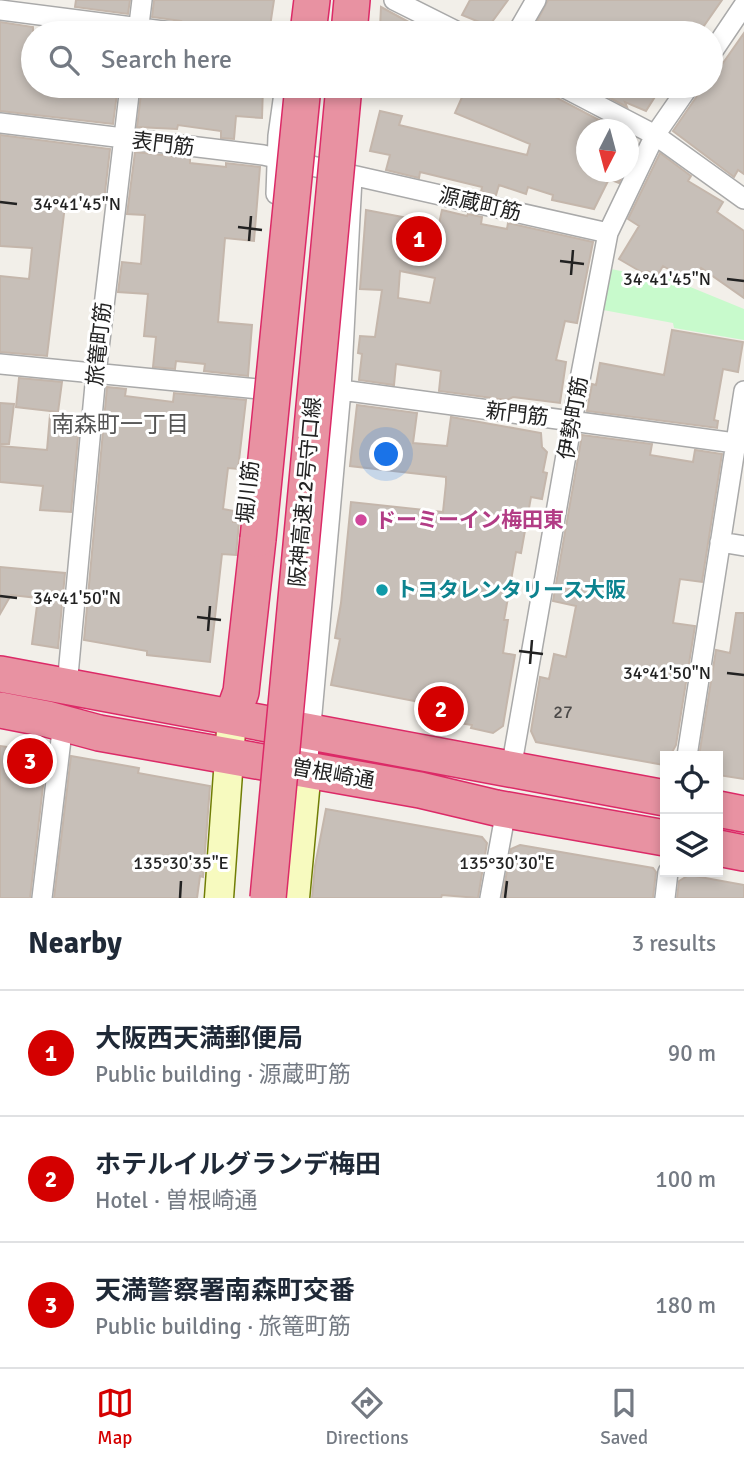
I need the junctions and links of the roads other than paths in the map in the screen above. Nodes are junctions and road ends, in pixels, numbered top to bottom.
1 (142, 0) edge
2 (296, 0) edge
3 (312, 0) edge
4 (331, 0) edge
5 (341, 0) edge
6 (352, 0) edge
7 (367, 0) edge
8 (394, 0) edge
9 (536, 0) edge
10 (744, 5) edge
11 (0, 10) edge
12 (76, 21) edge
13 (139, 21) edge
14 (293, 21) edge
15 (309, 21) edge
16 (329, 21) edge
17 (339, 21) edge
18 (350, 21) edge
19 (365, 21) edge
20 (436, 21) edge
21 (524, 21) edge
22 (723, 36) edge
23 (128, 98) edge
24 (283, 98) edge
25 (302, 98) edge
26 (322, 98) edge
27 (335, 98) edge
28 (343, 98) edge
29 (357, 98) edge
30 (584, 98) edge
31 (681, 98) edge
32 (0, 123) edge
33 (655, 135) junction
34 (122, 139) junction
35 (278, 158) junction
36 (340, 172) junction
37 (744, 199) edge
38 (608, 233) junction
39 (0, 364) edge
40 (96, 374) junction
41 (258, 389) junction
42 (341, 390) junction
43 (744, 391) edge
44 (305, 397) dead end
45 (572, 421) junction
46 (735, 443) junction
47 (720, 542) junction
48 (744, 546) edge
49 (0, 674) edge
50 (67, 686) junction
51 (0, 710) edge
52 (232, 717) junction
53 (62, 723) junction
54 (311, 732) junction
55 (688, 751) edge
56 (230, 757) junction
57 (307, 769) junction
58 (512, 769) junction
59 (660, 797) edge
60 (506, 810) junction
61 (723, 810) edge
62 (744, 814) edge
63 (660, 837) edge
64 (723, 849) edge
65 (744, 853) edge
66 (667, 877) edge
67 (42, 898) edge
68 (219, 898) edge
69 (247, 898) edge
70 (268, 898) edge
71 (295, 898) edge
72 (490, 898) edge
73 (664, 898) edge

1 - 13 street
2 - 14 street
3 - 15 highway
4 - 16 highway
5 - 17 street
6 - 18 highway
7 - 19 street
8 - 20 street
9 - 21 street
10 - 22 street
11 - 12 street
23 - 34 street, 旅篭町筋
24 - 35 street, 堀川筋
25 - 52 highway, bridge
26 - 69 highway, 阪神高速12号守口線
27 - 36 street
28 - 70 highway, 阪神高速12号守口線, bridge
29 - 36 street
30 - 33 street
31 - 33 street, 伊勢町筋
32 - 34 street, 表門筋
33 - 37 street
33 - 38 street, 伊勢町筋
34 - 35 street, 表門筋
34 - 40 street, 旅篭町筋
35 - 36 street, 表門筋
35 - 41 street, 堀川筋
36 - 38 street, 源蔵町筋
36 - 42 street
36 - 44 street
38 - 45 street, 伊勢町筋
39 - 40 street
40 - 41 street
40 - 50 street, 旅篭町筋
41 - 52 street, 堀川筋
42 - 45 street, 新門筋
42 - 54 street
43 - 46 street
45 - 46 street, 新門筋
45 - 58 street, 伊勢町筋
46 - 47 street
47 - 48 street
47 - 55 street
49 - 50 highway, 曽根崎通
50 - 52 highway, 曽根崎通
51 - 53 highway, 曽根崎通
52 - 54 highway, 曽根崎通
52 - 56 street, 堀川筋
53 - 56 highway, 曽根崎通
53 - 67 street
54 - 57 street
54 - 58 highway, 曽根崎通
56 - 57 highway, 曽根崎通
56 - 68 street, 堀川筋
57 - 60 highway, 曽根崎通
57 - 71 street
58 - 59 highway, 曽根崎通
60 - 63 highway, 曽根崎通
60 - 72 street
61 - 62 highway
64 - 65 highway
66 - 73 street

